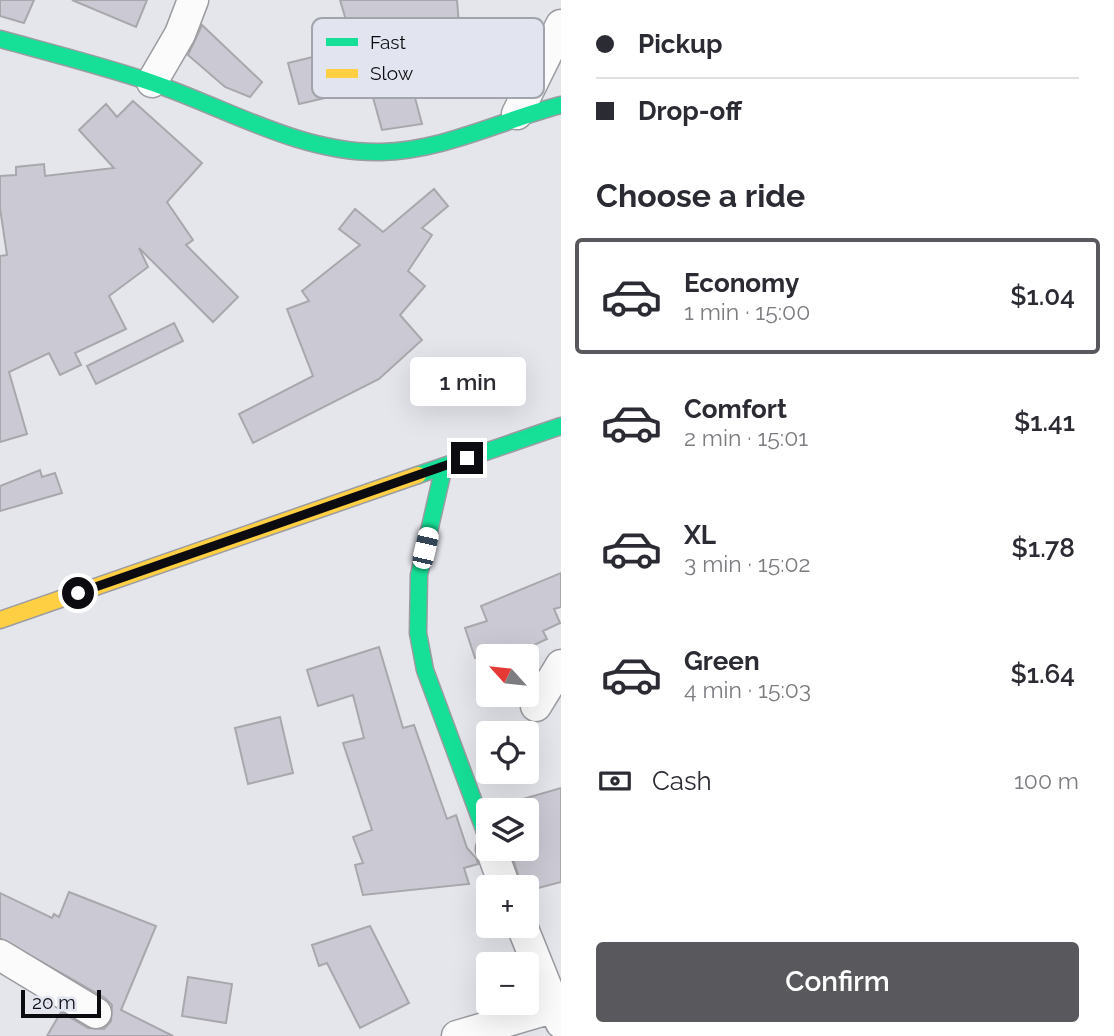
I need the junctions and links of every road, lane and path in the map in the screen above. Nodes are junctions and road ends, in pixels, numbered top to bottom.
1 (193, 0) edge
2 (561, 25) edge
3 (0, 39) edge
4 (544, 59) edge
5 (152, 82) junction
6 (525, 98) edge
7 (561, 105) edge
8 (517, 114) junction
9 (561, 426) edge
10 (444, 466) junction
11 (0, 620) edge
12 (561, 665) edge
13 (539, 701) edge
14 (476, 808) edge
15 (528, 938) edge
16 (0, 955) edge
17 (557, 1000) edge
18 (96, 1013) dead end
19 (457, 1036) edge

1 - 5 street
2 - 4 street
3 - 5 main road
5 - 8 main road
6 - 8 street
7 - 8 main road
9 - 10 main road
10 - 11 main road
10 - 14 main road
12 - 13 street
15 - 17 street
16 - 18 street
17 - 19 street

